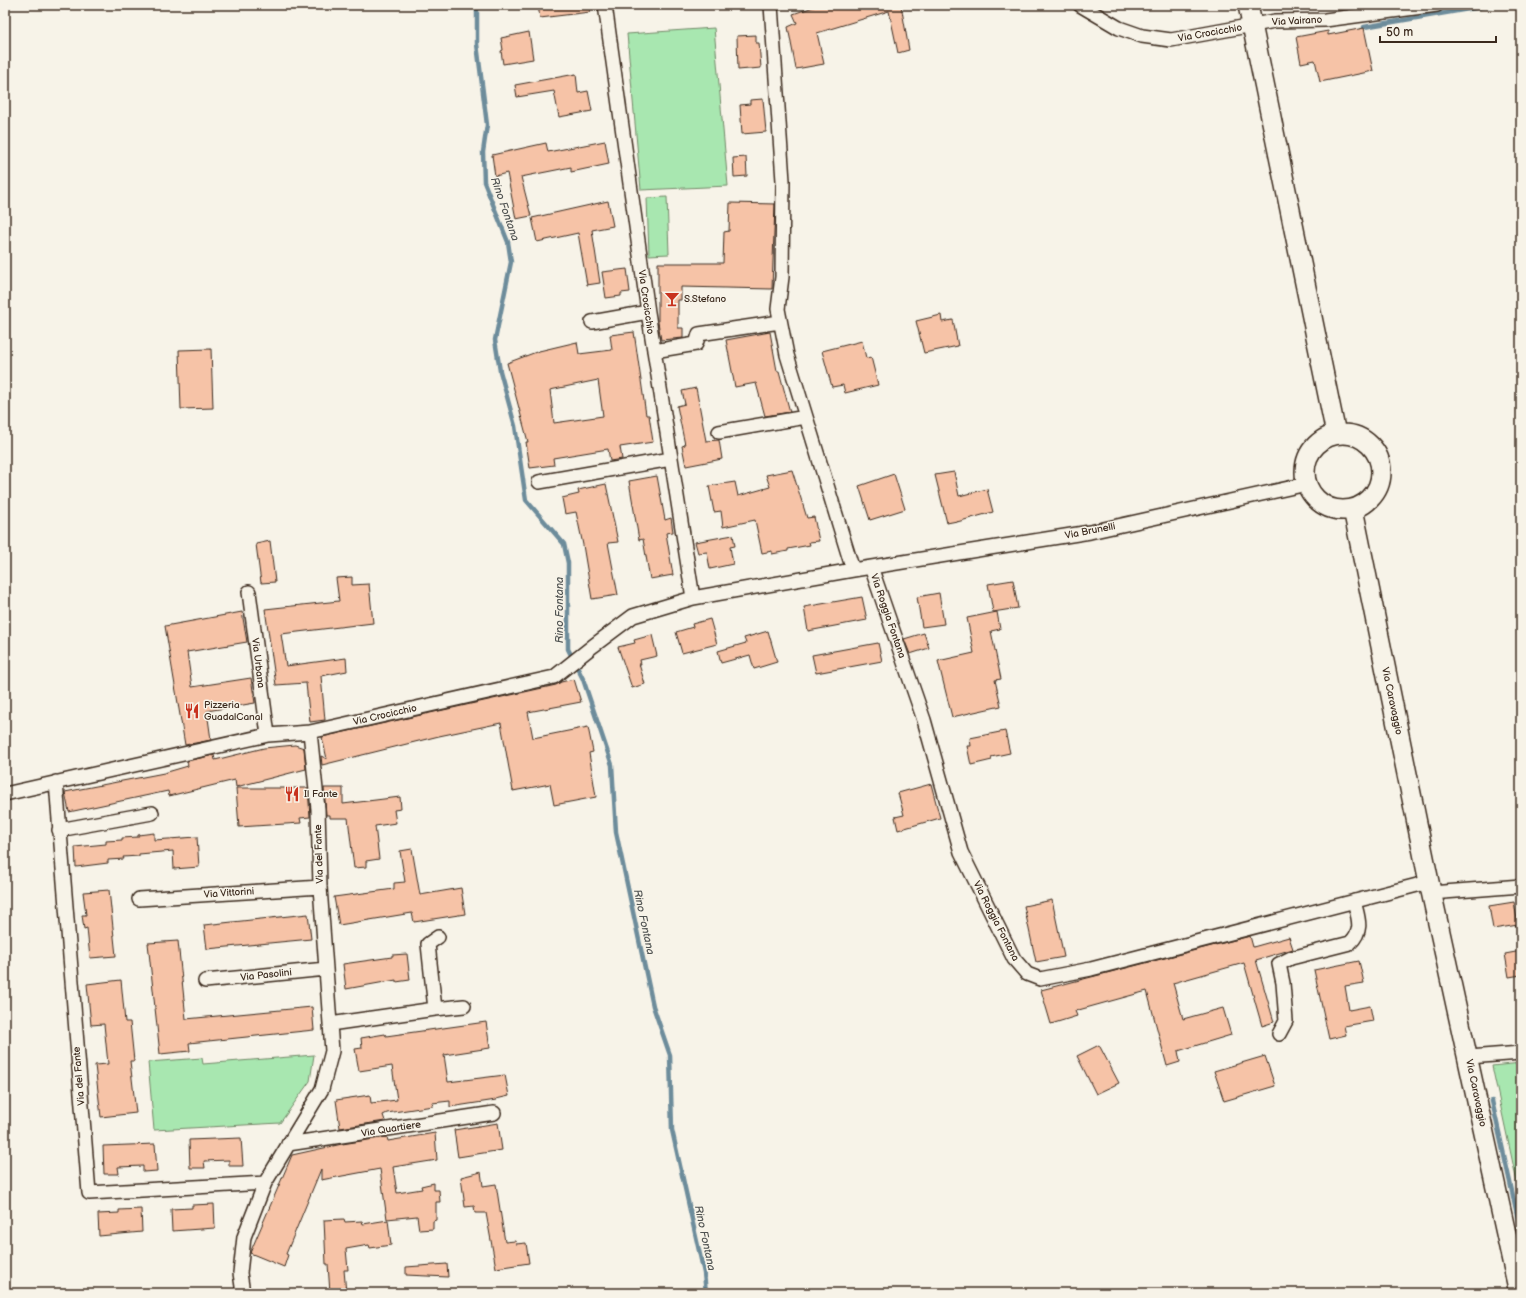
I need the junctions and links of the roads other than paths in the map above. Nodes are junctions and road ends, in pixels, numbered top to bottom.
1 (605, 5) edge
2 (1080, 5) edge
3 (1248, 5) edge
4 (1437, 5) edge
5 (775, 7) edge
6 (1253, 26) junction
7 (648, 312) junction
8 (592, 322) dead end
9 (780, 322) junction
10 (654, 351) junction
11 (806, 417) junction
12 (719, 432) dead end
13 (1336, 434) junction
14 (671, 459) junction
15 (540, 482) dead end
16 (1306, 484) junction
17 (1353, 509) junction
18 (871, 567) junction
19 (853, 570) junction
20 (249, 592) dead end
21 (693, 598) junction
22 (310, 732) junction
23 (268, 735) junction
24 (56, 782) junction
25 (5, 794) edge
26 (152, 813) dead end
27 (59, 830) junction
28 (1521, 886) edge
29 (320, 887) junction
30 (1430, 888) junction
31 (139, 900) dead end
32 (1354, 901) junction
33 (438, 936) dead end
34 (326, 969) junction
35 (205, 981) dead end
36 (464, 1006) dead end
37 (435, 1009) junction
38 (330, 1024) junction
39 (1279, 1034) dead end
40 (1521, 1053) edge
41 (1469, 1057) junction
42 (494, 1113) dead end
43 (288, 1144) junction
44 (265, 1183) junction
45 (243, 1293) edge
46 (1519, 1293) edge

1 - 7 street, Via Crocicchio
2 - 6 street, Via Crocicchio
3 - 6 street
4 - 6 street, Via Vairano
5 - 9 street
6 - 13 street
7 - 8 street
7 - 10 street, Via Crocicchio
9 - 10 street
9 - 11 street
10 - 14 street, Via Crocicchio
11 - 12 street
11 - 19 street
13 - 16 street
13 - 17 street
14 - 15 street
14 - 21 street, Via Crocicchio
16 - 17 street
16 - 18 street, Via Brunelli
17 - 30 street, Via Caravaggio
18 - 19 street, Via Crocicchio
18 - 32 street, Via Roggia Fontana
19 - 21 street, Via Crocicchio
20 - 23 street, Via Urbana
21 - 22 street, Via Crocicchio
22 - 23 street, Via Crocicchio
22 - 29 street, Via del Fante
23 - 24 street, Via Crocicchio
24 - 25 street, Via Crocicchio
24 - 27 street, Via del Fante
26 - 27 street
27 - 44 street, Via del Fante
28 - 30 street
29 - 31 street, Via Vittorini
29 - 34 street, Via del Fante
30 - 32 street, Via Roggia Fontana
30 - 41 street, Via Caravaggio
32 - 39 street
33 - 37 street
34 - 35 street, Via Pasolini
34 - 38 street, Via del Fante
36 - 37 street
37 - 38 street
38 - 43 street, Via del Fante
40 - 41 street
41 - 46 street, Via Caravaggio
42 - 43 street, Via Quartiere
43 - 44 street, Via del Fante
44 - 45 street, Via del Fante

